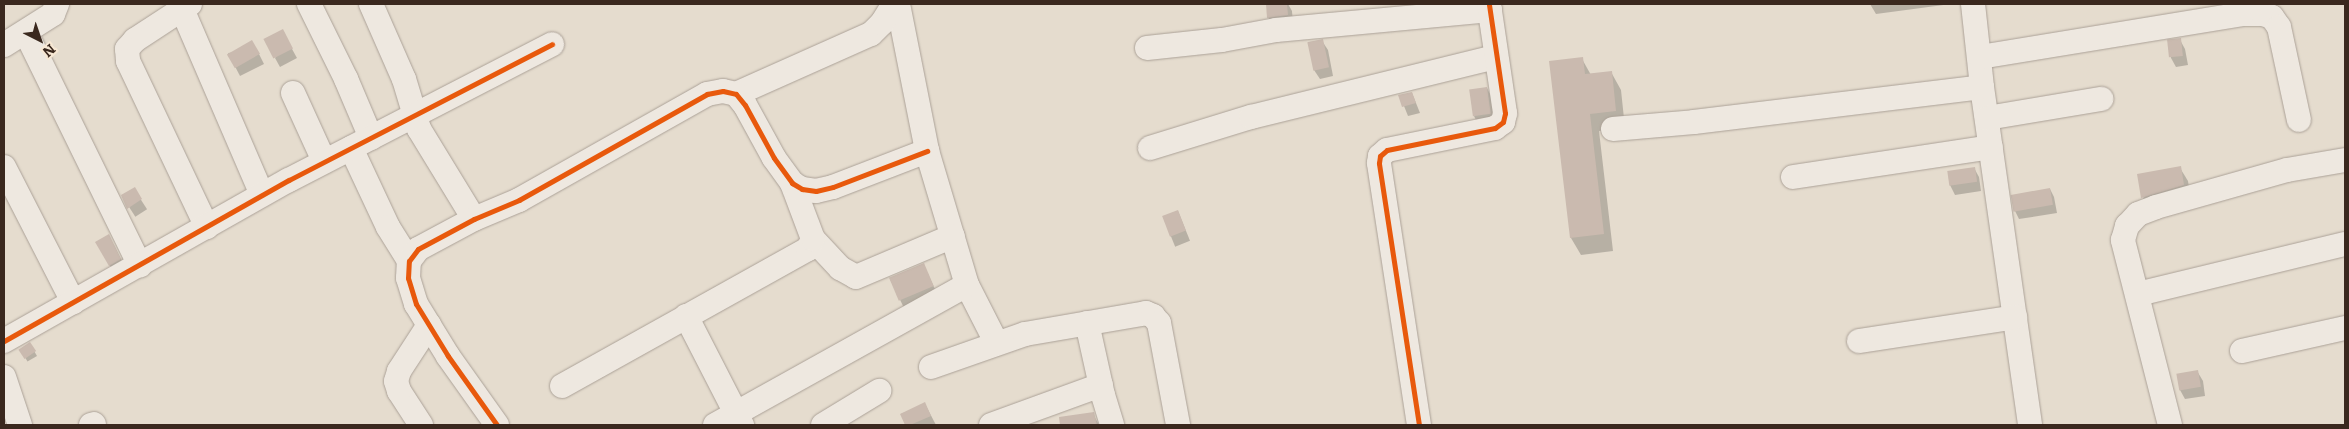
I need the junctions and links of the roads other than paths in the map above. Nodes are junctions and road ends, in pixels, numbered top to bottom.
1 (57, 4) edge
2 (308, 4) edge
3 (371, 4) edge
4 (894, 4) edge
5 (898, 4) edge
6 (1973, 4) edge
7 (186, 6) edge
8 (1489, 7) edge
9 (11, 37) edge
10 (552, 44) dead end
11 (1147, 48) dead end
12 (1496, 57) junction
13 (1980, 57) junction
14 (1982, 87) junction
15 (293, 93) dead end
16 (736, 94) junction
17 (2101, 99) dead end
18 (415, 116) junction
19 (1987, 118) junction
20 (2299, 120) dead end
21 (1613, 129) dead end
22 (361, 143) junction
23 (1991, 147) junction
24 (1150, 148) dead end
25 (927, 151) junction
26 (2345, 160) edge
27 (324, 161) junction
28 (4, 168) edge
29 (1793, 178) dead end
30 (792, 183) junction
31 (262, 195) junction
32 (474, 219) junction
33 (208, 227) junction
34 (952, 236) junction
35 (814, 239) junction
36 (2345, 244) edge
37 (409, 261) junction
38 (140, 266) junction
39 (967, 284) junction
40 (2138, 294) junction
41 (73, 302) junction
42 (686, 316) junction
43 (2015, 317) junction
44 (1087, 323) junction
45 (429, 325) junction
46 (2345, 328) edge
47 (6, 334) edge
48 (1858, 341) dead end
49 (996, 342) junction
50 (2242, 351) dead end
51 (931, 367) dead end
52 (4, 377) edge
53 (1101, 385) junction
54 (562, 386) dead end
55 (879, 391) dead end
56 (738, 419) edge
57 (20, 425) edge
58 (421, 425) edge
59 (497, 425) edge
60 (715, 425) edge
61 (822, 425) edge
62 (991, 425) edge
63 (1112, 425) edge
64 (1178, 425) edge
65 (1418, 425) edge
66 (2030, 425) edge
67 (2170, 425) edge

1 - 9 street
2 - 22 street
3 - 18 street
4 - 16 street
5 - 25 street
6 - 13 street
7 - 31 street
7 - 33 street
8 - 11 street
8 - 12 street
9 - 38 street
10 - 18 street
12 - 24 street
12 - 65 street
13 - 14 street
13 - 20 street
14 - 19 street
14 - 21 street
15 - 27 street
16 - 30 street
16 - 32 street
17 - 19 street
18 - 22 street
18 - 32 street
19 - 23 street
22 - 27 street
22 - 37 street
23 - 29 street
23 - 43 street
25 - 30 street
25 - 34 street
26 - 40 street
27 - 31 street
28 - 41 street
30 - 35 street
31 - 33 street
32 - 37 street
33 - 38 street
34 - 35 street
34 - 39 street
35 - 42 street
36 - 40 street
37 - 45 street
38 - 41 street
39 - 49 street
39 - 56 street
40 - 67 street
41 - 47 street
42 - 54 street
42 - 56 street
43 - 48 street
43 - 66 street
44 - 49 street
44 - 53 street
44 - 64 street
45 - 58 street
45 - 59 street
46 - 50 street
49 - 51 street
52 - 57 street
53 - 62 street
53 - 63 street
55 - 61 street
56 - 60 street

